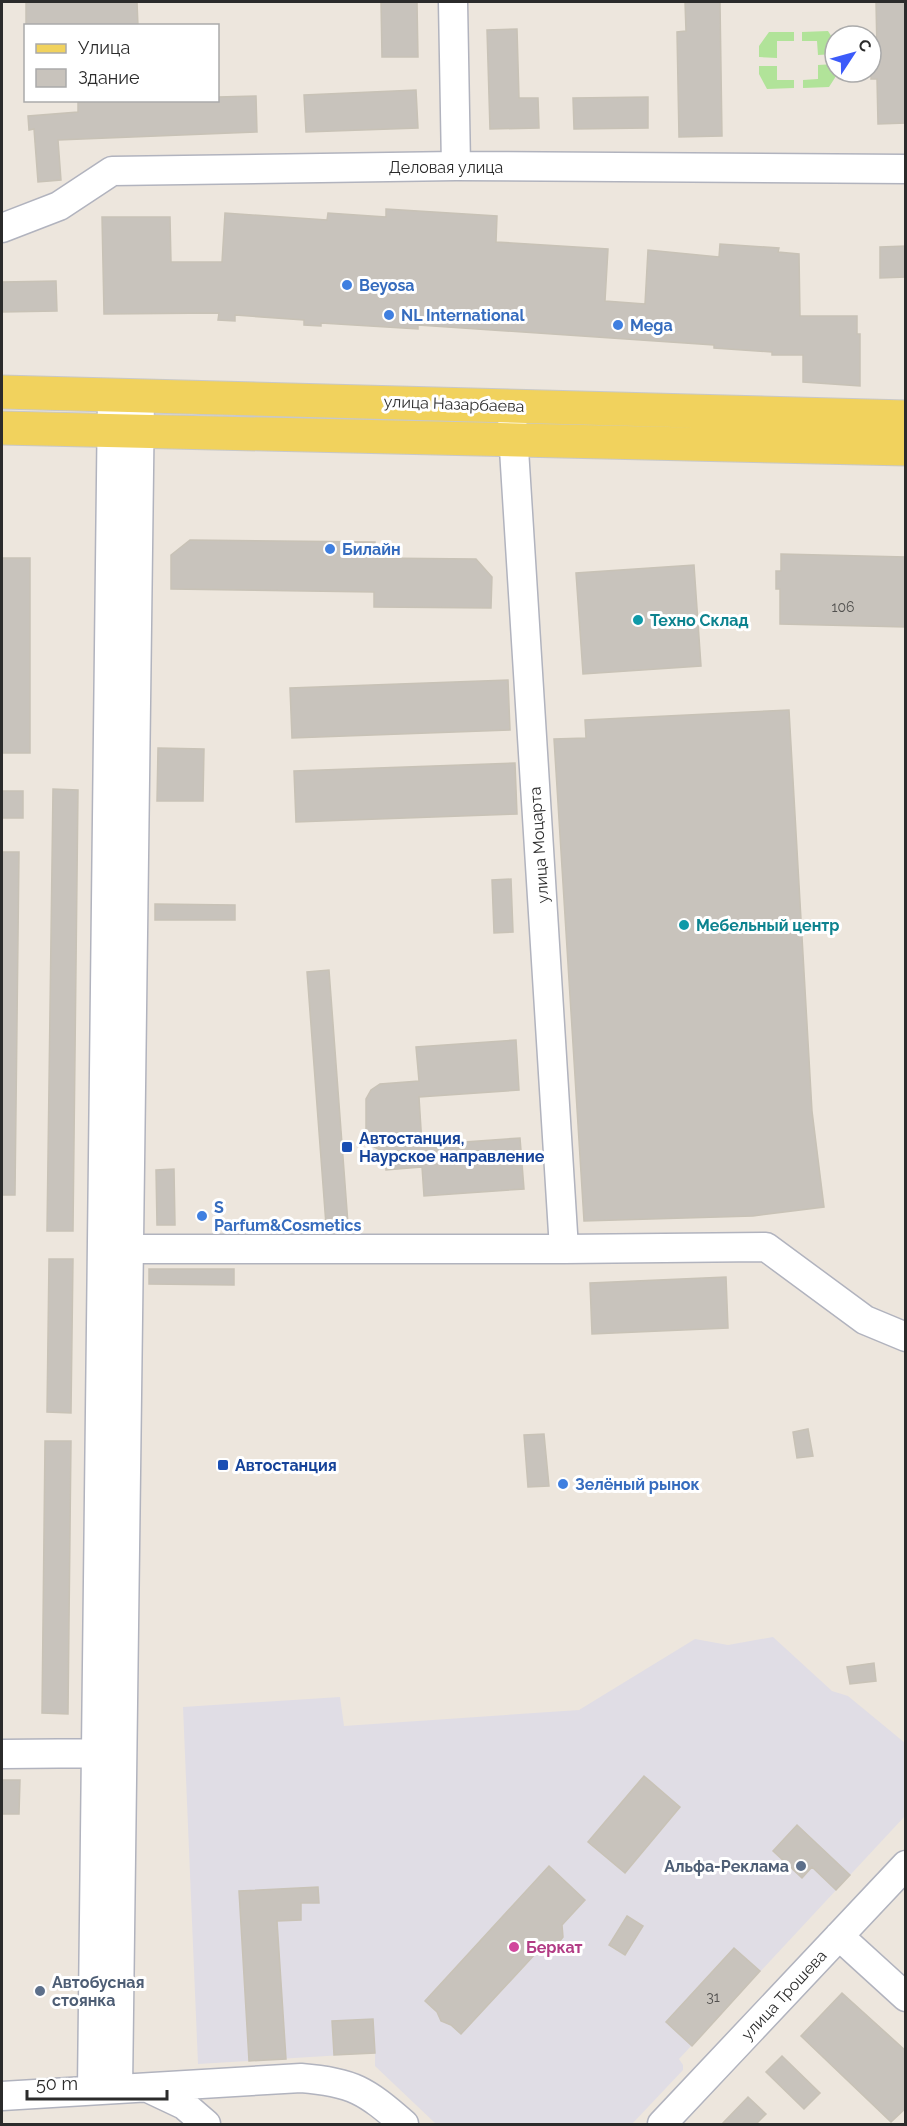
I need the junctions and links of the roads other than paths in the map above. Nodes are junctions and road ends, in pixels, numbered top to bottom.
1 (453, 2) edge
2 (456, 166) junction
3 (906, 169) edge
4 (2, 228) edge
5 (2, 392) edge
6 (126, 395) junction
7 (511, 406) junction
8 (906, 417) edge
9 (2, 428) edge
10 (125, 431) junction
11 (513, 440) junction
12 (906, 449) edge
13 (102, 1249) junction
14 (130, 1249) junction
15 (564, 1250) junction
16 (897, 1335) edge
17 (110, 1753) junction
18 (2, 1754) edge
19 (906, 1865) edge
20 (839, 1936) junction
21 (906, 1997) edge
22 (146, 2087) junction
23 (105, 2089) junction
24 (2, 2096) edge
25 (206, 2124) edge
26 (404, 2124) edge
27 (662, 2124) edge

1 - 2 street
2 - 3 street, Деловая улица
2 - 4 street, Деловая улица
5 - 6 main road, улица Назарбаева
6 - 7 main road, улица Назарбаева
6 - 10 street
7 - 8 main road, улица Назарбаева
7 - 11 street, улица Моцарта
9 - 10 main road, улица Назарбаева
10 - 11 main road, улица Назарбаева
10 - 13 street
10 - 14 street
11 - 12 main road, улица Назарбаева
11 - 15 street, улица Моцарта
13 - 14 street
13 - 17 street
14 - 15 street
14 - 17 street
15 - 16 street
17 - 18 street
17 - 23 street
19 - 20 street, улица Трошева
20 - 21 street
20 - 27 street, улица Трошева
22 - 23 street
22 - 25 street
22 - 26 street
23 - 24 street

